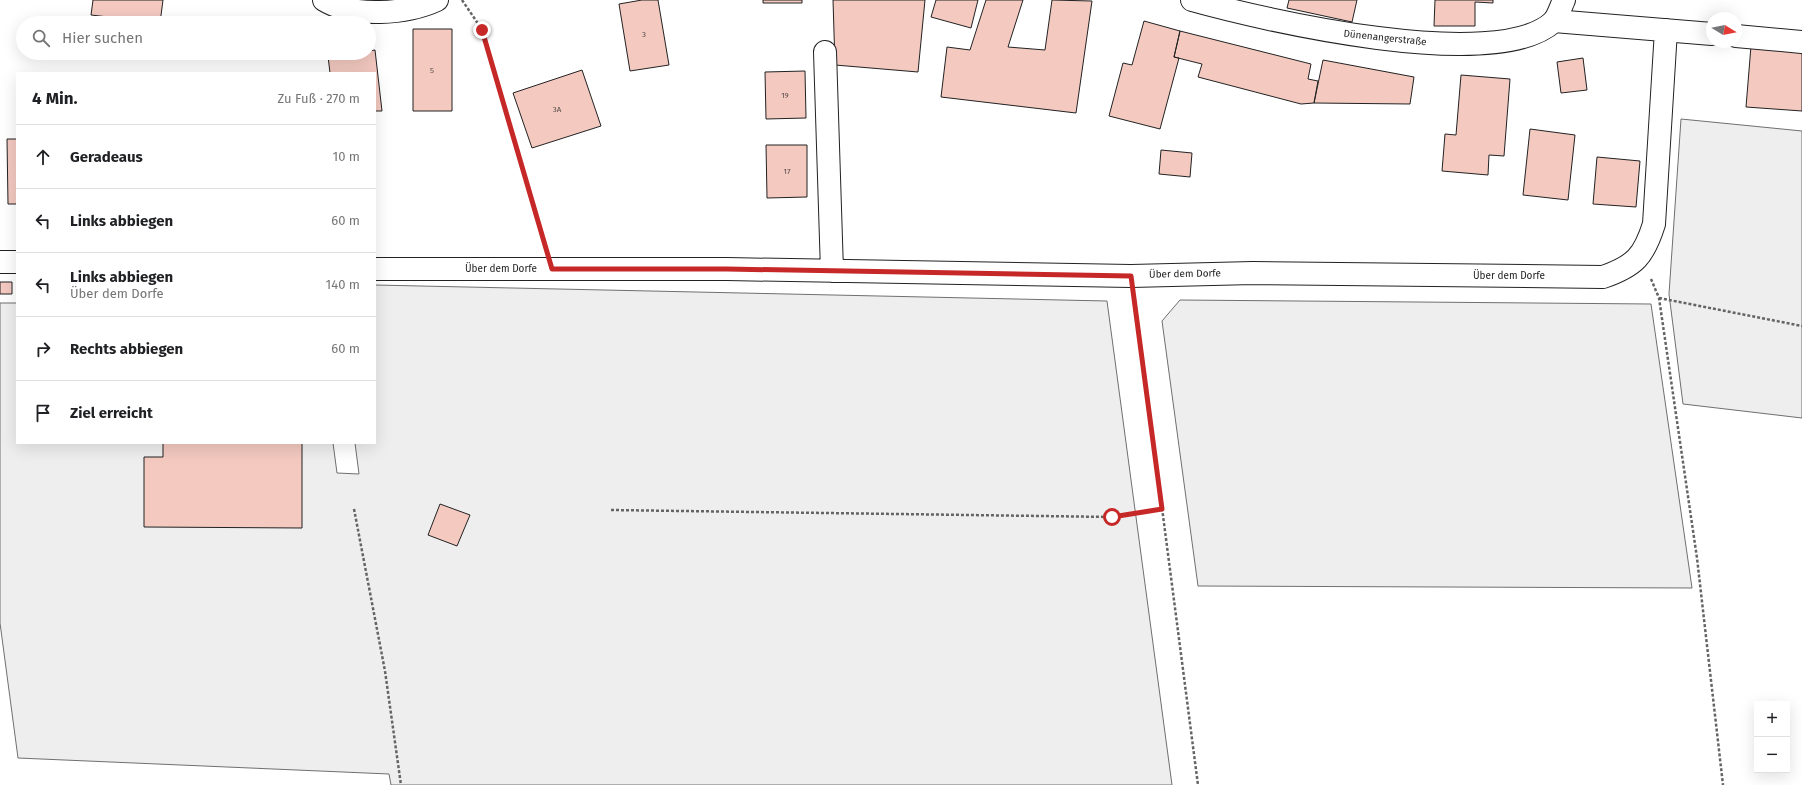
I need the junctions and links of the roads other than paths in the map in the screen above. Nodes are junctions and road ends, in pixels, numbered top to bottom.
1 (324, 0) edge
2 (437, 0) edge
3 (1192, 0) edge
4 (1564, 0) edge
5 (1554, 21) junction
6 (1666, 30) junction
7 (1706, 33) edge
8 (1742, 37) edge
9 (1802, 42) edge
10 (825, 52) dead end
11 (0, 262) edge
12 (16, 262) edge
13 (376, 269) edge
14 (832, 271) junction

1 - 2 street
3 - 5 street, Dünenangerstraße
4 - 5 street
5 - 6 street
6 - 7 street
6 - 14 street, Über dem Dorfe
8 - 9 street
10 - 14 street
11 - 12 street
13 - 14 street, Über dem Dorfe

